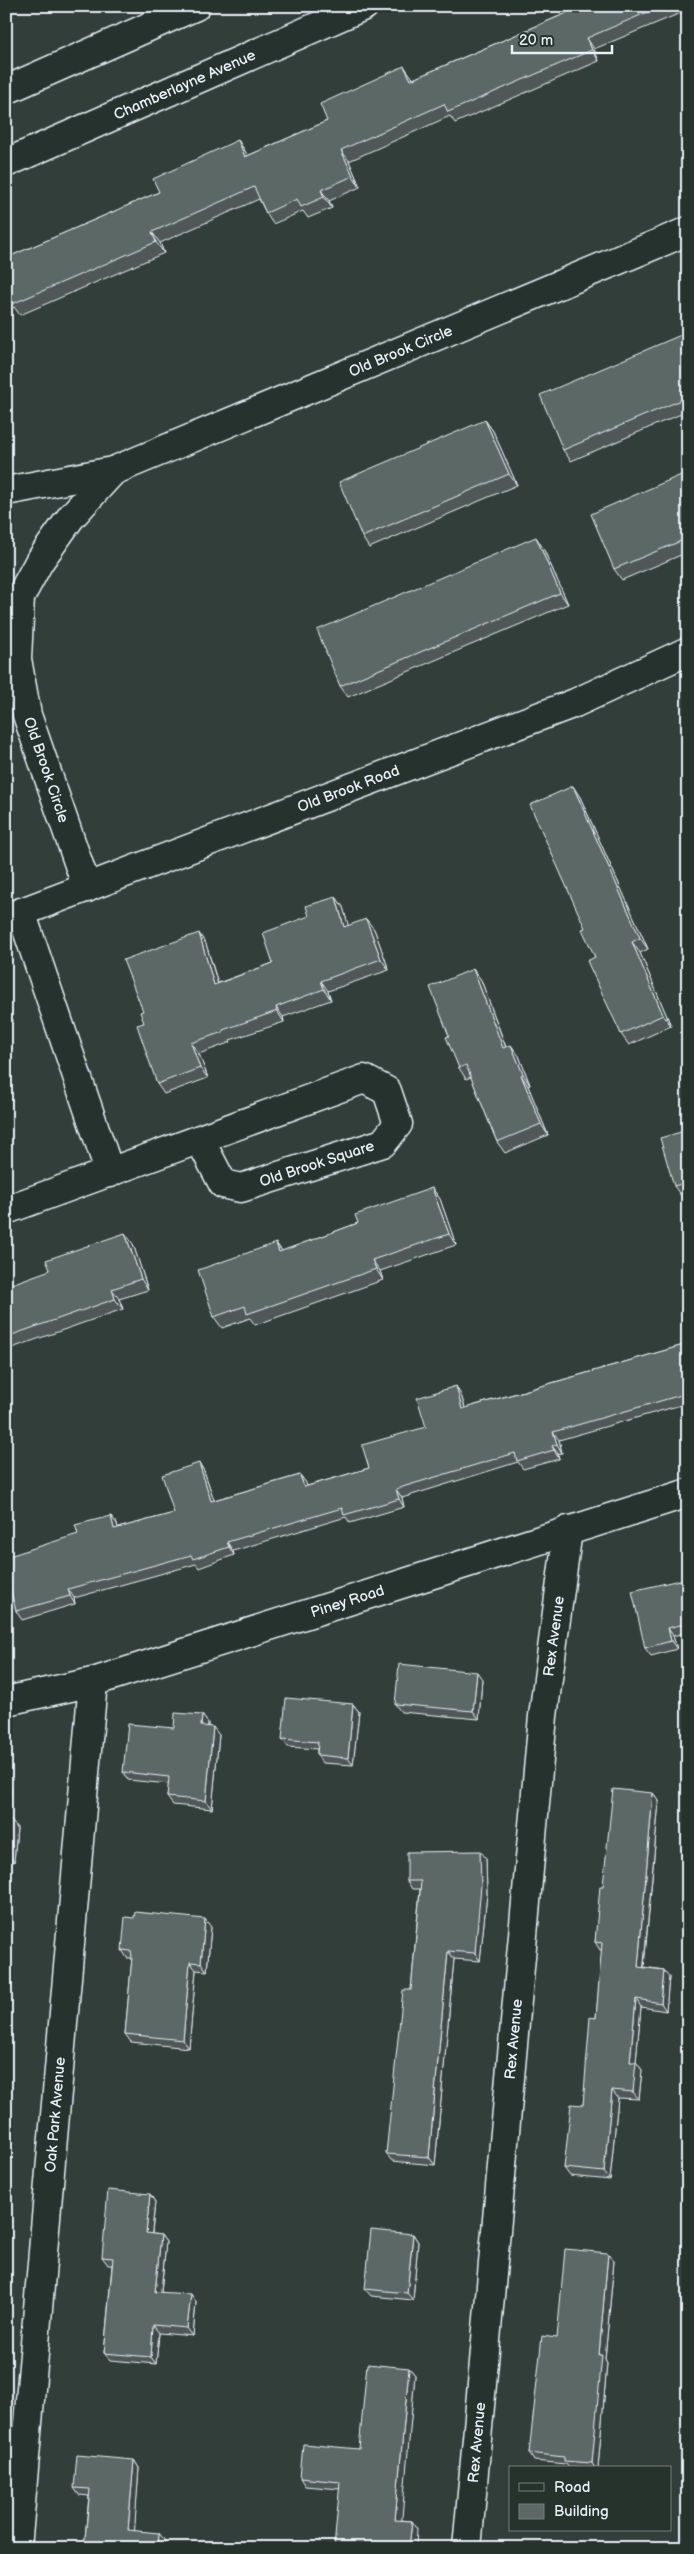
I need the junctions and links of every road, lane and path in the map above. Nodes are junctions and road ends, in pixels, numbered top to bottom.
1 (196, 6) edge
2 (364, 6) edge
3 (6, 90) edge
4 (6, 163) edge
5 (688, 230) edge
6 (113, 471) junction
7 (6, 491) edge
8 (688, 650) edge
9 (87, 888) junction
10 (14, 915) edge
11 (200, 1140) junction
12 (110, 1173) junction
13 (6, 1210) edge
14 (688, 1493) edge
15 (568, 1530) junction
16 (93, 1682) junction
17 (6, 1702) edge
18 (17, 2548) edge
19 (467, 2548) edge

1 - 3 street
2 - 4 street, Chamberlayne Avenue
5 - 6 street, Old Brook Circle
6 - 7 street, Old Brook Circle
6 - 9 street, Old Brook Circle
8 - 9 street, Old Brook Road
9 - 10 street, Old Brook Road
10 - 12 street
11 - 11 street, Old Brook Square
11 - 12 street, Old Brook Square
12 - 13 street, Old Brook Square
14 - 15 street, Piney Road
15 - 16 street, Piney Road
15 - 19 street, Rex Avenue
16 - 17 street, Piney Road
16 - 18 street, Oak Park Avenue

